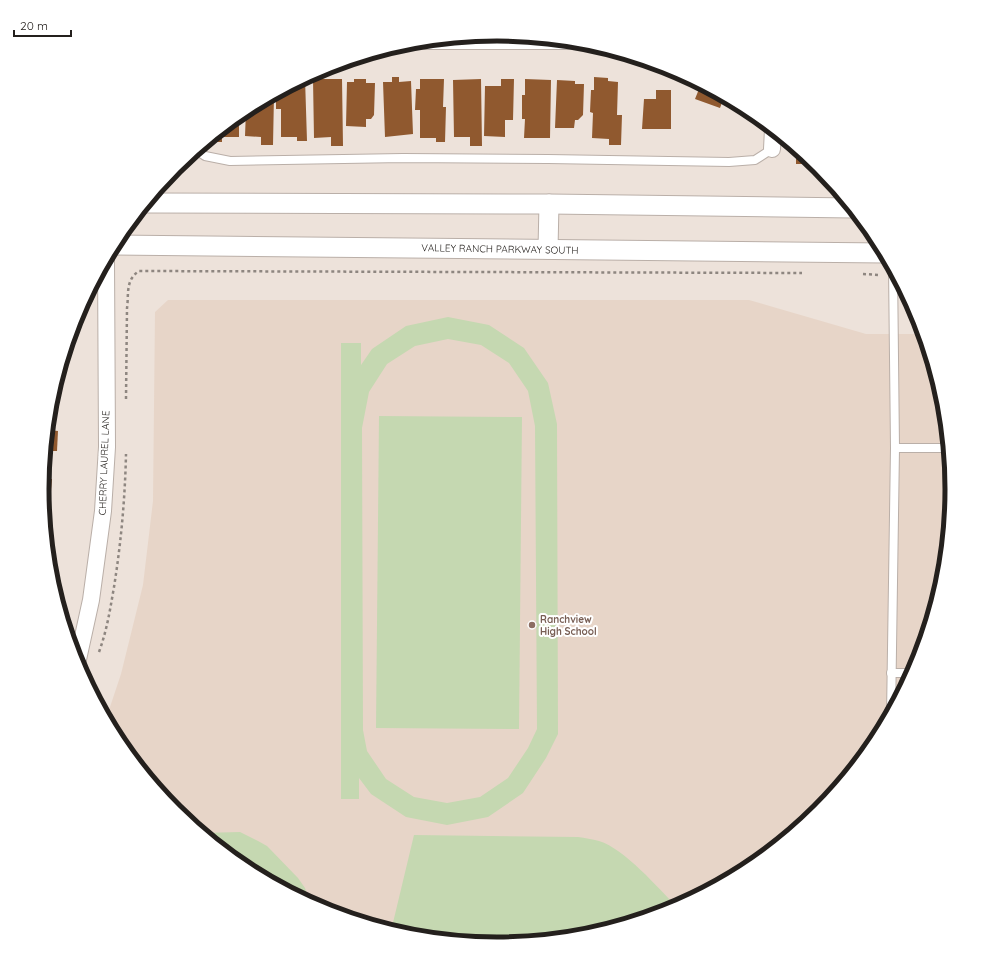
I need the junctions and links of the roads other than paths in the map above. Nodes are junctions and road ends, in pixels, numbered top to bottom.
1 (772, 135) edge
2 (772, 149) joint
3 (201, 153) edge
4 (153, 203) edge
5 (549, 204) junction
6 (846, 208) edge
7 (122, 245) edge
8 (548, 249) junction
9 (878, 253) edge
10 (106, 270) edge
11 (893, 278) edge
12 (895, 448) junction
13 (944, 448) edge
14 (80, 652) edge
15 (891, 673) junction
16 (907, 673) edge
17 (890, 706) edge

1 - 2 street
2 - 3 lane
4 - 5 street
5 - 6 street
5 - 8 street
7 - 8 street, VALLEY RANCH PARKWAY SOUTH
8 - 9 street, VALLEY RANCH PARKWAY SOUTH
10 - 14 street, CHERRY LAUREL LANE
11 - 12 lane
12 - 13 lane
12 - 15 lane
15 - 16 lane
15 - 17 lane

